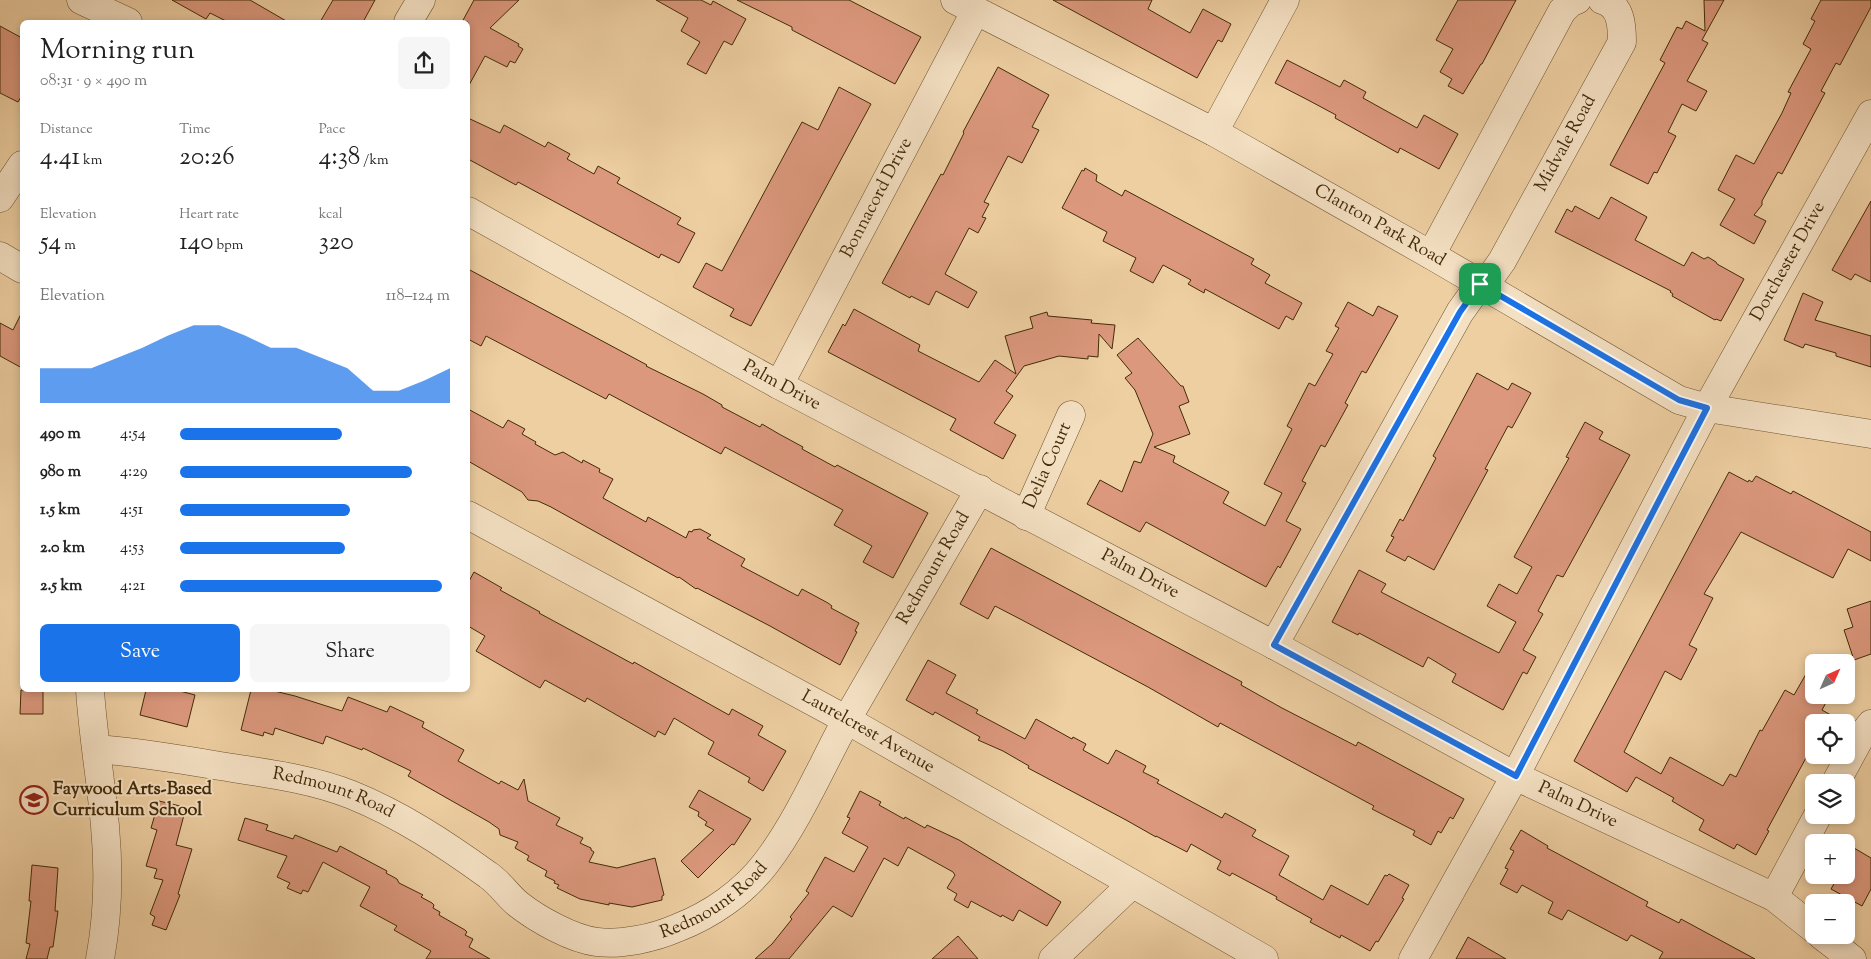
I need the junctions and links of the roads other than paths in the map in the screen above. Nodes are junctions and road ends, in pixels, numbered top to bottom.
1 (81, 0) edge
2 (421, 0) edge
3 (1285, 0) edge
4 (1577, 0) edge
5 (1602, 0) edge
6 (965, 6) edge
7 (123, 16) edge
8 (409, 20) edge
9 (1871, 114) edge
10 (1214, 132) junction
11 (20, 169) edge
12 (0, 198) edge
13 (470, 212) edge
14 (1431, 255) junction
15 (0, 256) edge
16 (20, 268) edge
17 (1480, 284) junction
18 (778, 385) junction
19 (1707, 408) junction
20 (1071, 415) dead end
21 (1871, 434) edge
22 (980, 489) junction
23 (470, 515) edge
24 (1026, 516) junction
25 (1274, 645) junction
26 (90, 692) edge
27 (847, 720) junction
28 (1871, 724) edge
29 (97, 749) junction
30 (1840, 774) edge
31 (1516, 776) junction
32 (1813, 824) edge
33 (1132, 884) junction
34 (1774, 898) junction
35 (1805, 922) edge
36 (1833, 944) edge
37 (100, 959) edge
38 (1053, 959) edge
39 (1264, 959) edge
40 (1412, 959) edge
41 (1852, 959) edge

1 - 7 street
2 - 8 street
3 - 10 street
4 - 14 street
5 - 17 street, Midvale Road
6 - 10 street, Clanton Park Road
6 - 18 street, Bonnacord Drive
9 - 19 street, Dorchester Drive
10 - 14 street, Clanton Park Road
11 - 12 street
13 - 18 street, Palm Drive
14 - 17 street, Clanton Park Road
15 - 16 street
17 - 19 street, Clanton Park Road
17 - 25 street, Midvale Road
18 - 22 street, Palm Drive
19 - 21 street, Clanton Park Road
19 - 31 street, Dorchester Drive
20 - 24 street, Delia Court
22 - 24 street, Palm Drive
22 - 27 street, Redmount Road
23 - 27 street, Laurelcrest Avenue
24 - 25 street, Palm Drive
25 - 31 street, Palm Drive
26 - 29 street
27 - 29 street, Redmount Road
27 - 33 street, Laurelcrest Avenue
28 - 30 street
29 - 37 street
31 - 34 street, Palm Drive
31 - 40 street, Dorchester Drive
32 - 34 street
33 - 38 street
33 - 39 street, Laurelcrest Avenue
34 - 35 street, Palm Drive
36 - 41 street

